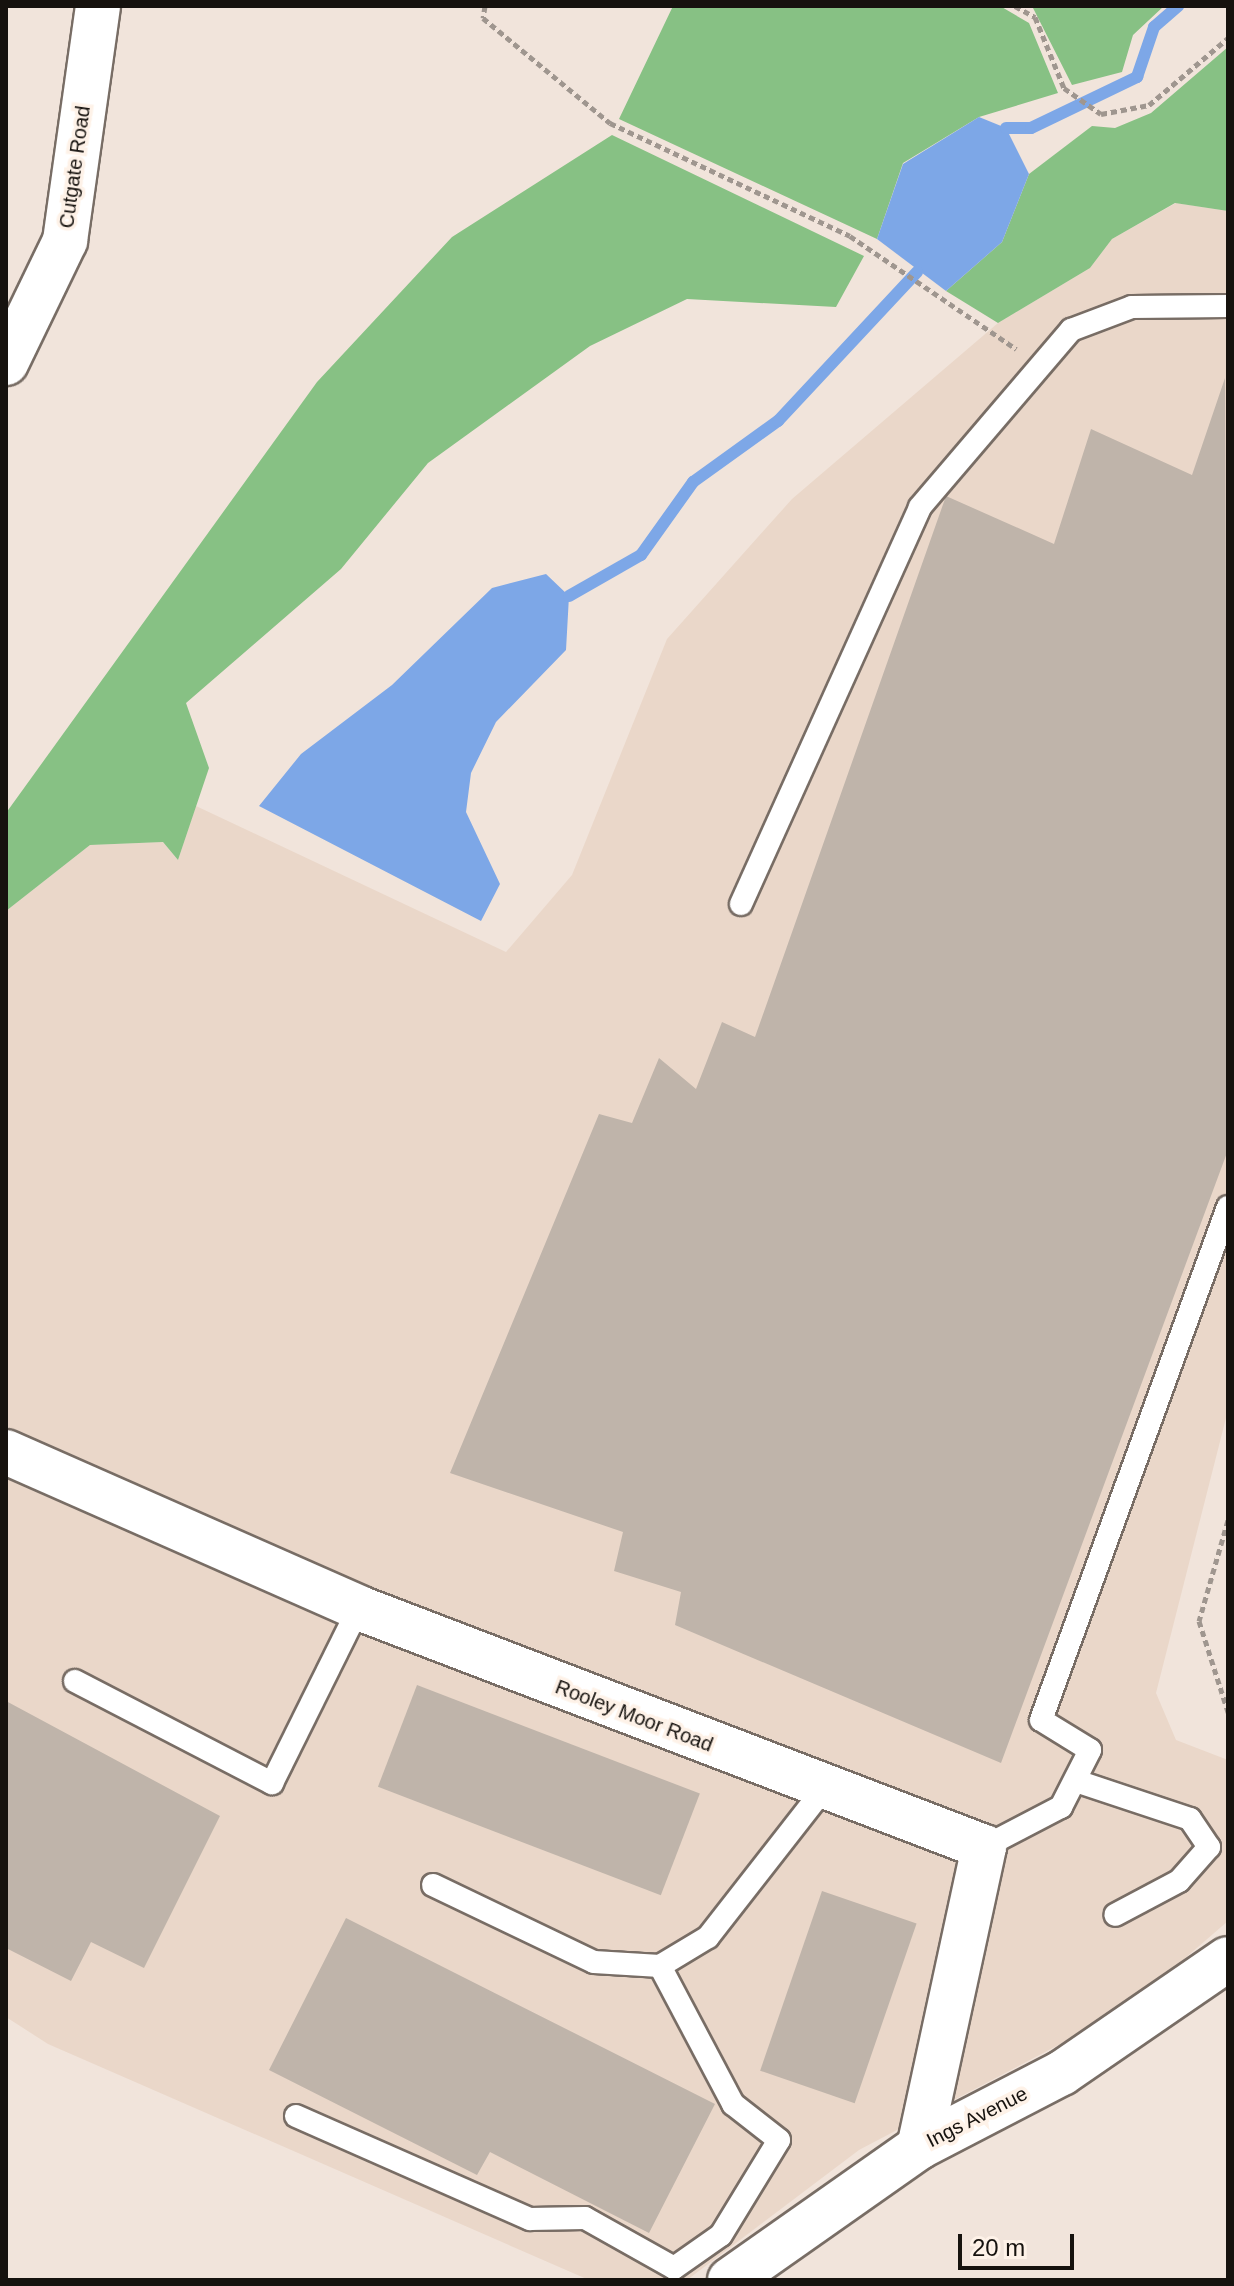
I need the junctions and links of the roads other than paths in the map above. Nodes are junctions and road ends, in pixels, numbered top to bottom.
1 (98, 6) edge
2 (1228, 306) edge
3 (6, 363) edge
4 (741, 904) dead end
5 (1228, 1207) edge
6 (6, 1452) edge
7 (359, 1608) junction
8 (75, 1681) dead end
9 (1076, 1781) junction
10 (823, 1790) junction
11 (984, 1847) junction
12 (433, 1885) dead end
13 (1115, 1915) dead end
14 (1228, 1959) edge
15 (660, 1966) junction
16 (296, 2116) dead end
17 (919, 2147) junction
18 (730, 2280) edge

1 - 3 street, Cutgate Road
2 - 4 lane
5 - 9 lane
6 - 7 street, Rooley Moor Road
7 - 8 lane
7 - 10 street, Rooley Moor Road
9 - 11 lane
9 - 13 lane
10 - 11 street, Rooley Moor Road
10 - 15 lane
11 - 17 street
12 - 15 lane
14 - 17 street, Ings Avenue
15 - 16 lane
17 - 18 street, Ings Avenue

